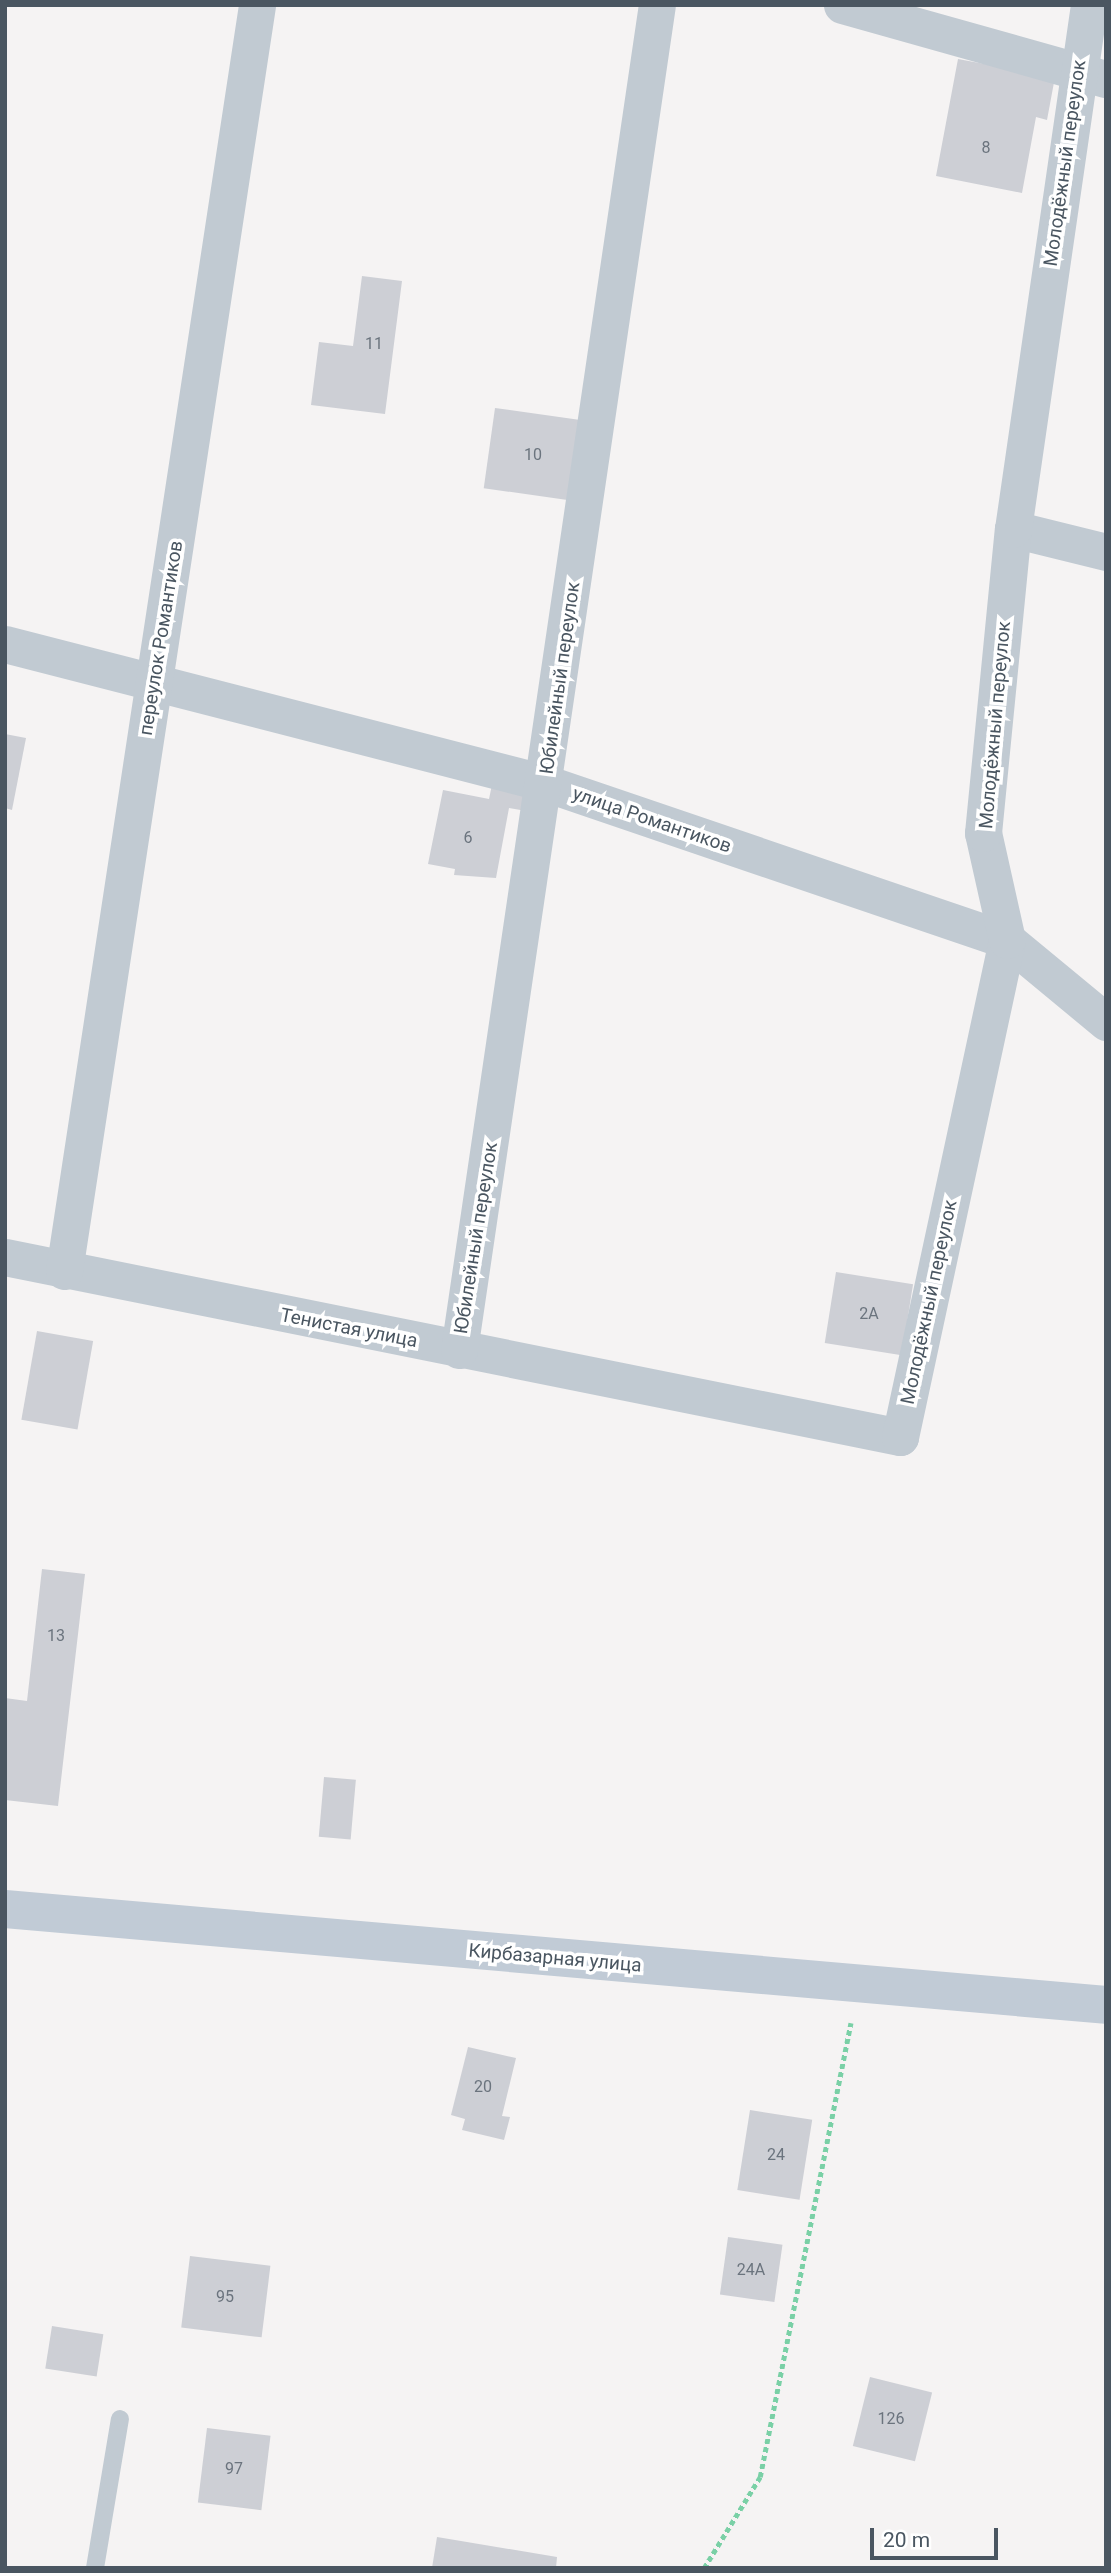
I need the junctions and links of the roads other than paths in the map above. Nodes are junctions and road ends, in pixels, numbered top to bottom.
1 (257, 5) edge
2 (657, 5) edge
3 (842, 5) edge
4 (1089, 5) edge
5 (1092, 74) edge
6 (1013, 529) junction
7 (1106, 552) edge
8 (5, 644) edge
9 (153, 685) junction
10 (545, 783) junction
11 (1007, 940) junction
12 (1106, 1023) edge
13 (5, 1257) edge
14 (64, 1271) junction
15 (459, 1350) junction
16 (900, 1437) joint
17 (5, 1909) edge
18 (1106, 2005) edge
19 (120, 2420) dead end
20 (95, 2568) edge

1 - 9 street, переулок Романтиков
2 - 10 street, Юбилейный переулок
3 - 5 street
4 - 5 street, Молодёжный переулок
5 - 6 street, Молодёжный переулок
6 - 7 street
6 - 11 street, Молодёжный переулок
8 - 9 street, улица Романтиков
9 - 10 street, улица Романтиков
9 - 14 street, переулок Романтиков
10 - 11 street, улица Романтиков
10 - 15 street, Юбилейный переулок
11 - 12 street, улица Романтиков
11 - 16 street, Молодёжный переулок
13 - 14 street, Тенистая улица
14 - 15 street, Тенистая улица
15 - 16 street, Тенистая улица
17 - 18 street, Кирбазарная улица
19 - 20 lane

